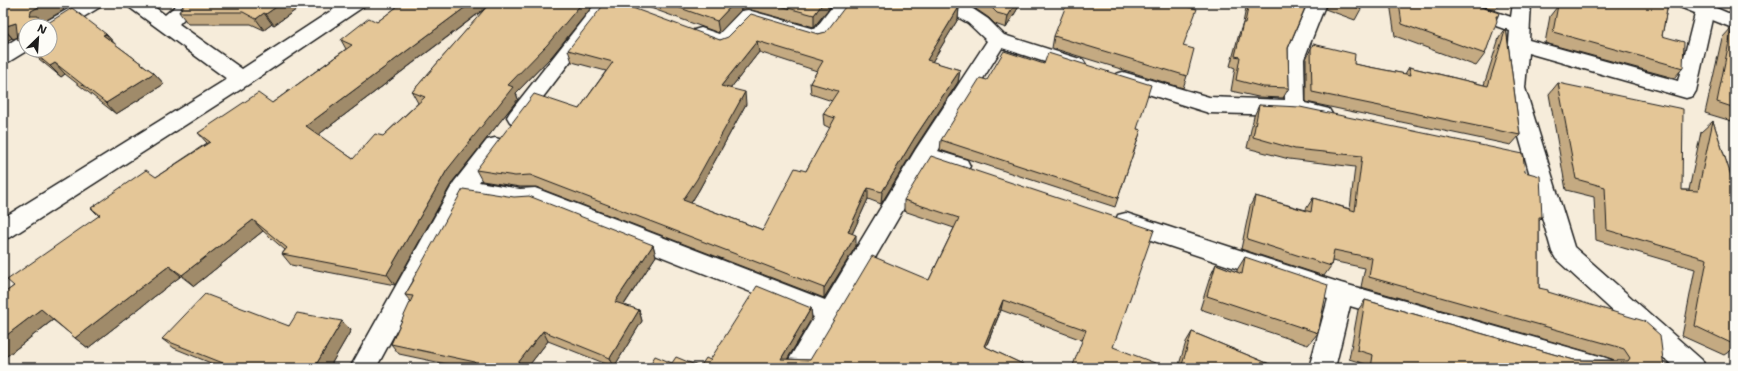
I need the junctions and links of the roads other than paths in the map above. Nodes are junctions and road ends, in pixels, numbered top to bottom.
1 (93, 3) edge
2 (136, 3) edge
3 (190, 3) edge
4 (356, 3) edge
5 (847, 3) edge
6 (947, 3) edge
7 (1317, 3) edge
8 (1450, 3) edge
9 (1522, 3) edge
10 (1687, 3) edge
11 (1726, 3) edge
12 (614, 4) edge
13 (1735, 7) edge
14 (1705, 10) junction
15 (58, 23) edge
16 (1735, 23) edge
17 (166, 25) junction
18 (686, 30) edge
19 (1520, 36) junction
20 (997, 40) junction
21 (18, 47) edge
22 (3, 56) edge
23 (242, 79) junction
24 (1295, 108) junction
25 (1342, 118) edge
26 (924, 155) junction
27 (1513, 155) edge
28 (1537, 160) junction
29 (977, 172) edge
30 (462, 188) junction
31 (1106, 215) edge
32 (3, 230) edge
33 (1341, 293) junction
34 (831, 313) junction
35 (363, 368) edge
36 (798, 368) edge
37 (1322, 368) edge
38 (1603, 368) edge
39 (1693, 368) edge

1 - 15 main road
2 - 17 main road
3 - 17 main road
4 - 23 main road
5 - 18 main road
6 - 20 main road
7 - 24 main road
8 - 19 main road
9 - 19 main road
10 - 14 main road
11 - 13 main road
12 - 30 main road
14 - 16 main road
14 - 19 main road
17 - 23 main road
19 - 28 main road
20 - 24 main road
20 - 26 main road
21 - 22 main road
23 - 32 main road
24 - 25 main road
26 - 29 main road
26 - 34 main road
27 - 28 main road
28 - 39 main road
30 - 34 main road
30 - 35 main road
31 - 33 main road
33 - 37 main road
33 - 38 main road
34 - 36 main road

